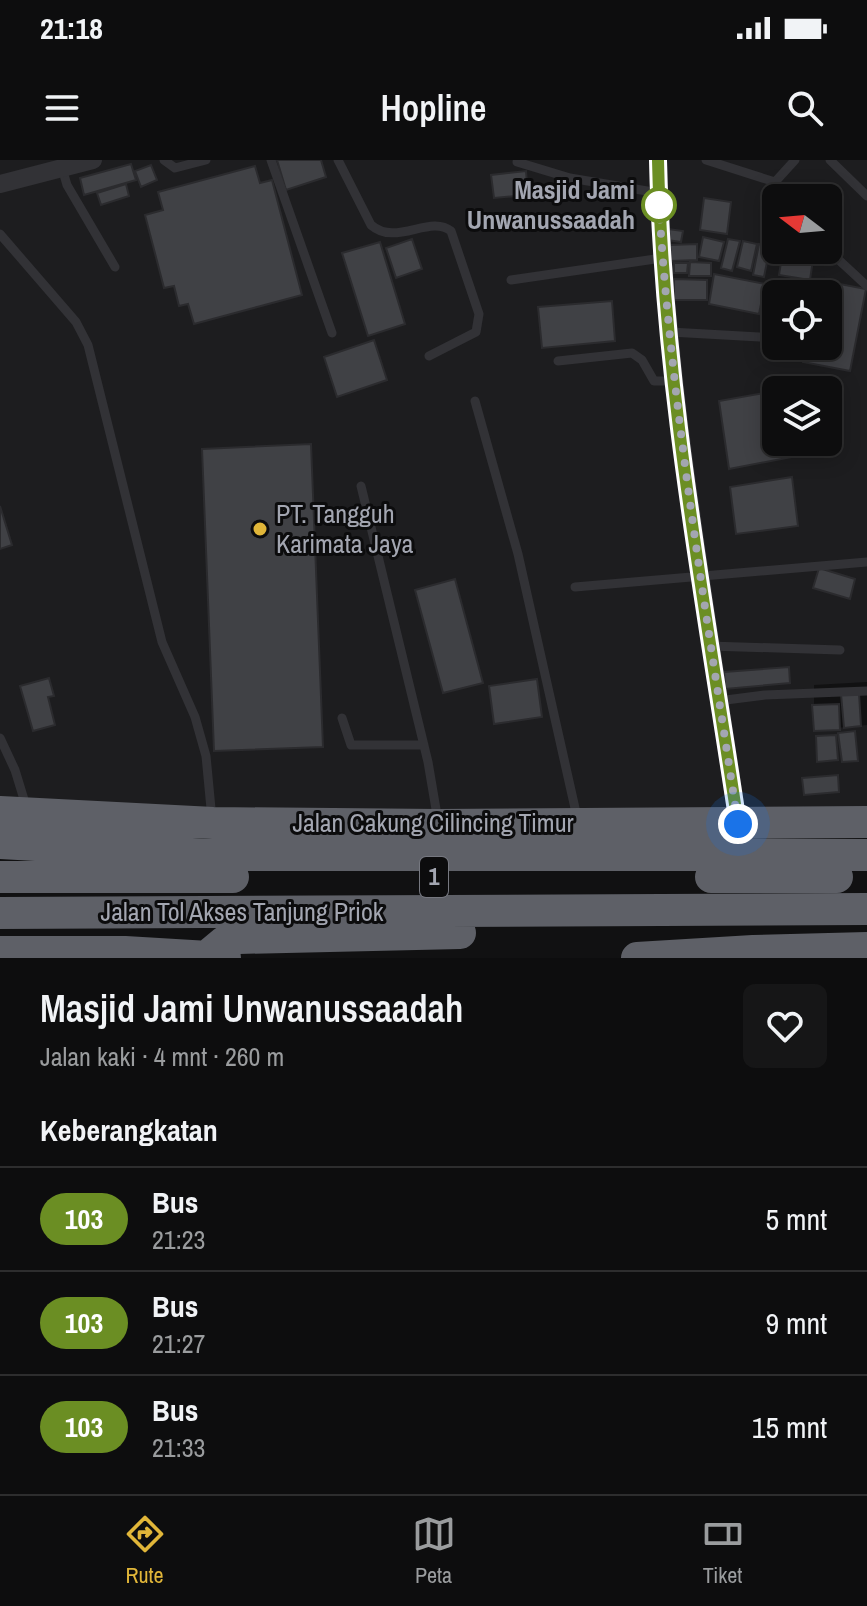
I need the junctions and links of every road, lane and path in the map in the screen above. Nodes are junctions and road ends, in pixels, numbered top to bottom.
1 (93, 160) edge
2 (164, 160) edge
3 (206, 160) edge
4 (271, 160) edge
5 (338, 160) edge
6 (658, 160) edge
7 (706, 160) edge
8 (795, 160) edge
9 (830, 160) edge
10 (517, 162) dead end
11 (62, 168) junction
12 (2, 179) edge
13 (775, 182) joint
14 (659, 193) junction
15 (867, 196) edge
16 (0, 234) edge
17 (662, 258) junction
18 (842, 263) edge
19 (115, 267) dead end
20 (511, 280) dead end
21 (867, 286) edge
22 (670, 332) junction
23 (332, 333) dead end
24 (762, 337) edge
25 (429, 356) dead end
26 (558, 361) dead end
27 (674, 381) junction
28 (475, 401) dead end
29 (361, 486) dead end
30 (867, 562) edge
31 (700, 577) junction
32 (575, 587) dead end
33 (709, 646) junction
34 (840, 650) dead end
35 (867, 691) edge
36 (718, 701) junction
37 (342, 718) dead end
38 (0, 738) edge
39 (424, 745) junction
40 (14, 812) edge
41 (867, 822) edge
42 (213, 823) junction
43 (578, 823) junction
44 (738, 824) junction
45 (438, 825) junction
46 (0, 843) edge
47 (867, 855) edge
48 (0, 877) edge
49 (867, 877) edge
50 (867, 909) edge
51 (746, 911) junction
52 (0, 913) edge
53 (867, 948) edge
54 (0, 952) edge
55 (82, 955) edge
56 (125, 955) edge
57 (215, 957) edge
58 (637, 958) edge

1 - 11 street
2 - 3 lane
4 - 23 lane
5 - 25 lane
6 - 14 street
7 - 13 lane
8 - 13 lane
9 - 15 lane
10 - 14 lane
11 - 12 street
11 - 19 lane
14 - 17 street
16 - 42 lane
17 - 20 lane
17 - 22 street
18 - 21 lane
22 - 24 lane
22 - 27 street
26 - 27 lane
27 - 31 street
28 - 43 lane
29 - 39 lane
30 - 31 lane
31 - 32 lane
31 - 33 street
33 - 34 lane
33 - 36 street
35 - 36 lane
36 - 44 street
37 - 39 lane
38 - 40 lane
39 - 45 lane
40 - 42 highway, Jalan Cakung Cilincing Timur
41 - 44 highway, Jalan Cakung Cilincing Timur
42 - 45 highway, Jalan Cakung Cilincing Timur
43 - 44 highway, Jalan Cakung Cilincing Timur
43 - 45 highway, Jalan Cakung Cilincing Timur
46 - 47 highway
48 - 49 highway, Jalan Tol Akses Tanjung Priok / 1
50 - 51 highway, Jalan Tol Akses Tanjung Priok / 1
51 - 52 highway, Jalan Tol Akses Tanjung Priok / 1
51 - 57 highway
53 - 58 highway
54 - 55 highway
55 - 56 highway
56 - 57 highway

